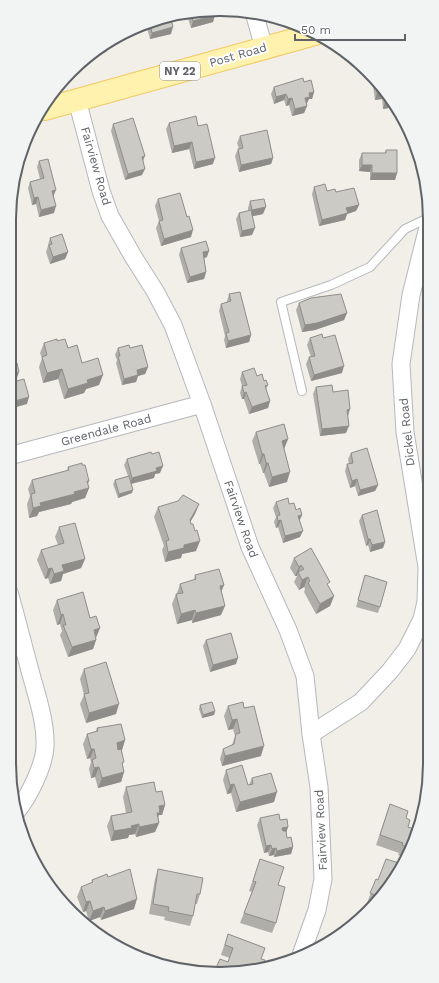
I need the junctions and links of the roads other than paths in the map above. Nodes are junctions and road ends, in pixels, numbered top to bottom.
1 (256, 20) edge
2 (308, 36) edge
3 (264, 48) junction
4 (77, 100) junction
5 (49, 108) edge
6 (423, 220) edge
7 (423, 247) edge
8 (302, 391) dead end
9 (202, 404) junction
10 (16, 454) edge
11 (423, 542) edge
12 (423, 615) edge
13 (16, 618) edge
14 (311, 734) junction
15 (20, 805) edge
16 (303, 949) edge

1 - 3 street
2 - 3 main road, Post Road / NY 22
3 - 4 main road, Post Road / NY 22
4 - 5 main road, Post Road / NY 22
4 - 9 street, Fairview Road
6 - 8 lane
7 - 11 street, Dickel Road
9 - 10 street, Greendale Road
9 - 14 street, Fairview Road
12 - 14 street, Dickel Road
13 - 15 street
14 - 16 street, Fairview Road

